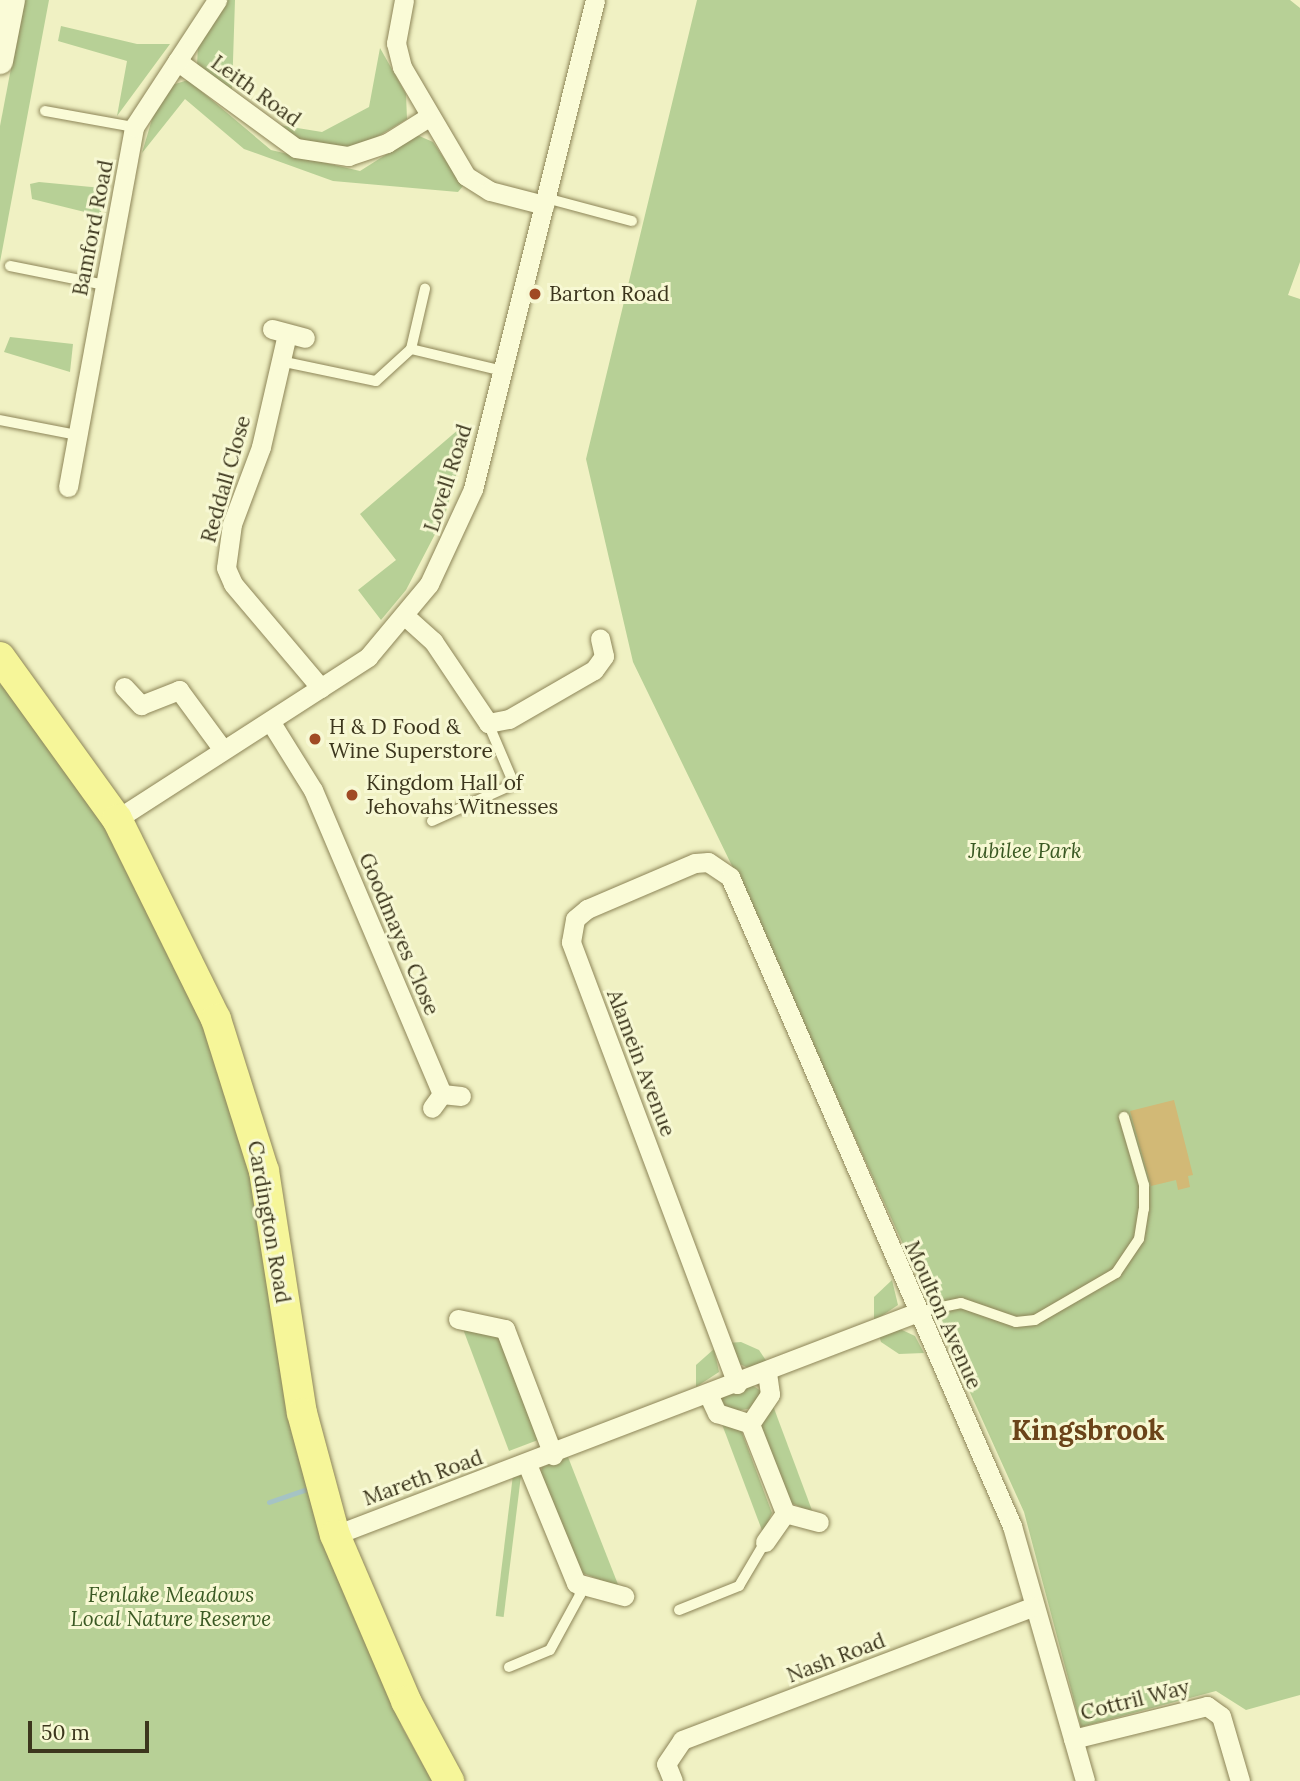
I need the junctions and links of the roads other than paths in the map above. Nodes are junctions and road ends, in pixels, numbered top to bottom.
1 (217, 0) edge
2 (404, 0) edge
3 (595, 0) edge
4 (7, 16) edge
5 (0, 61) edge
6 (177, 61) junction
7 (45, 111) dead end
8 (427, 118) junction
9 (134, 127) junction
10 (545, 201) junction
11 (632, 221) dead end
12 (10, 267) dead end
13 (105, 285) junction
14 (425, 289) dead end
15 (288, 334) dead end
16 (411, 349) junction
17 (281, 361) junction
18 (503, 371) junction
19 (0, 420) edge
20 (76, 435) junction
21 (68, 487) dead end
22 (405, 616) junction
23 (600, 638) dead end
24 (0, 657) edge
25 (124, 687) dead end
26 (321, 688) junction
27 (270, 720) junction
28 (488, 723) junction
29 (223, 750) junction
30 (117, 819) junction
31 (432, 821) dead end
32 (730, 877) joint
33 (445, 1099) dead end
34 (1124, 1117) dead end
35 (915, 1313) junction
36 (458, 1319) dead end
37 (767, 1373) junction
38 (737, 1384) junction
39 (709, 1395) junction
40 (750, 1424) junction
41 (553, 1455) junction
42 (527, 1464) junction
43 (785, 1513) junction
44 (819, 1522) dead end
45 (335, 1535) junction
46 (765, 1542) joint
47 (576, 1583) junction
48 (624, 1596) dead end
49 (1033, 1607) junction
50 (679, 1610) dead end
51 (509, 1667) dead end
52 (1073, 1739) junction
53 (670, 1772) edge
54 (449, 1781) edge
55 (1085, 1781) edge
56 (1240, 1781) edge

1 - 6 street, Bamford Road
2 - 8 street
3 - 10 street, Lovell Road
4 - 5 street
6 - 8 street, Leith Road
6 - 9 street, Bamford Road
7 - 9 lane
8 - 10 street
9 - 13 street, Bamford Road
10 - 11 lane
10 - 18 street, Lovell Road
12 - 13 lane
13 - 20 street, Bamford Road
14 - 16 lane
15 - 17 street, Reddall Close
16 - 17 lane
16 - 18 lane
17 - 26 street, Reddall Close
18 - 22 street, Lovell Road
19 - 20 lane
20 - 21 street, Bamford Road
22 - 26 street, Lovell Road
22 - 28 street
23 - 28 street
24 - 30 main road, Cardington Road
25 - 29 street
26 - 27 street, Lovell Road
27 - 29 street, Lovell Road
27 - 33 street, Goodmayes Close
28 - 31 lane
29 - 30 street, Lovell Road
30 - 45 main road, Cardington Road
32 - 35 street, Moulton Avenue
32 - 38 street, Alamein Avenue
34 - 35 lane
35 - 37 street, Mareth Road
35 - 49 street, Moulton Avenue
36 - 41 street
37 - 38 street, Mareth Road
37 - 40 street
38 - 39 street, Mareth Road
39 - 40 street
39 - 41 street, Mareth Road
40 - 43 street
41 - 42 street, Mareth Road
42 - 45 street, Mareth Road
42 - 47 street
43 - 44 street
43 - 46 street
45 - 54 main road, Cardington Road
46 - 50 lane
47 - 48 street
47 - 51 lane
49 - 52 street, Moulton Avenue
49 - 53 street, Nash Road
52 - 55 street, Moulton Avenue
52 - 56 street, Cottril Way

